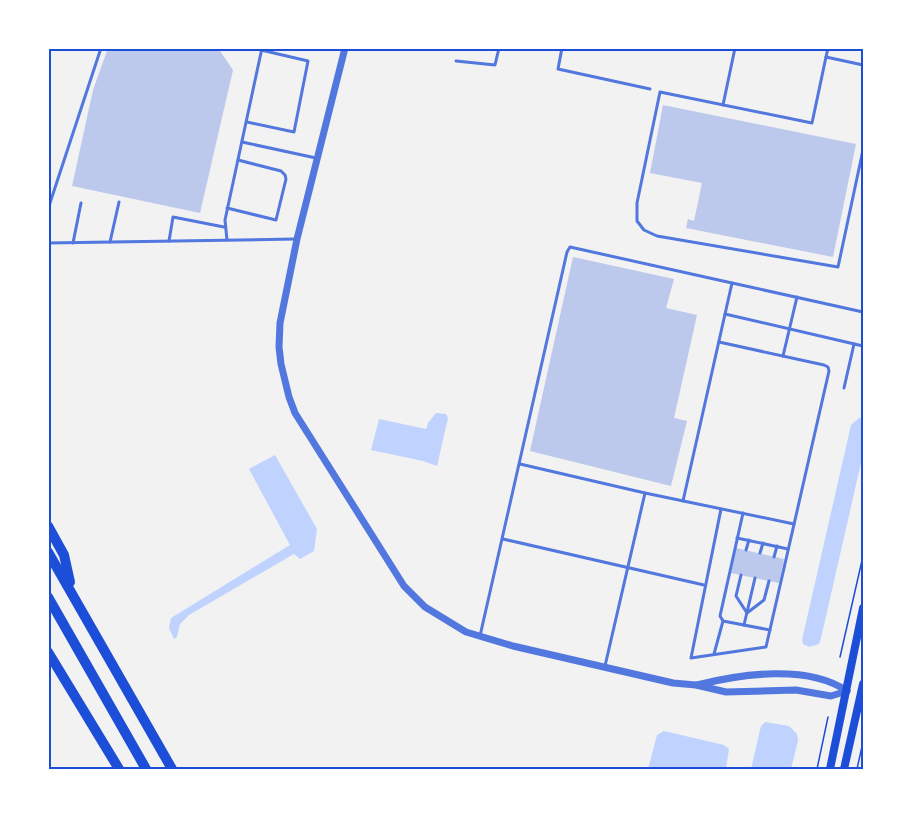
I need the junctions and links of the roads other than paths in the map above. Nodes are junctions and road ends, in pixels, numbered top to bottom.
1 (101, 48) edge
2 (345, 48) edge
3 (499, 48) edge
4 (562, 48) edge
5 (735, 48) edge
6 (828, 48) edge
7 (261, 49) edge
8 (826, 57) junction
9 (456, 61) dead end
10 (863, 65) edge
11 (650, 89) dead end
12 (723, 105) junction
13 (246, 122) junction
14 (242, 142) junction
15 (863, 150) edge
16 (317, 158) junction
17 (238, 160) junction
18 (119, 202) dead end
19 (81, 204) dead end
20 (48, 208) edge
21 (227, 208) junction
22 (225, 227) junction
23 (297, 239) junction
24 (227, 240) junction
25 (169, 241) junction
26 (110, 242) junction
27 (48, 243) edge
28 (73, 243) junction
29 (732, 283) junction
30 (797, 297) junction
31 (863, 312) edge
32 (725, 314) junction
33 (790, 329) junction
34 (719, 342) junction
35 (854, 344) junction
36 (863, 346) edge
37 (783, 356) junction
38 (844, 388) dead end
39 (520, 464) junction
40 (645, 493) junction
41 (683, 501) junction
42 (721, 509) junction
43 (742, 513) junction
44 (794, 524) junction
45 (48, 526) edge
46 (737, 538) junction
47 (503, 540) junction
48 (749, 540) junction
49 (762, 543) junction
50 (777, 546) junction
51 (788, 549) junction
52 (746, 550) dead end
53 (48, 552) edge
54 (760, 553) dead end
55 (774, 556) dead end
56 (628, 569) junction
57 (741, 575) dead end
58 (755, 578) dead end
59 (769, 581) dead end
60 (704, 585) junction
61 (74, 594) junction
62 (48, 597) edge
63 (863, 608) edge
64 (747, 613) junction
65 (723, 621) junction
66 (744, 625) junction
67 (770, 630) junction
68 (480, 637) junction
69 (48, 652) edge
70 (714, 654) junction
71 (605, 668) junction
72 (863, 684) edge
73 (696, 685) junction
74 (847, 691) junction
75 (119, 769) edge
76 (146, 769) edge
77 (172, 769) edge
78 (830, 769) edge
79 (844, 769) edge

1 - 20 lane
2 - 16 street
3 - 9 lane
4 - 11 lane
5 - 12 lane
6 - 8 lane
7 - 13 lane
7 - 13 lane
8 - 10 lane
8 - 12 lane
12 - 15 lane
13 - 14 lane
14 - 16 lane
14 - 17 lane
16 - 23 street
17 - 21 lane
17 - 21 lane
18 - 26 lane
19 - 28 lane
21 - 22 lane
22 - 24 lane
22 - 25 lane
23 - 24 lane
23 - 68 street
24 - 25 lane
25 - 26 lane
26 - 28 lane
27 - 28 lane
29 - 30 lane
29 - 32 lane
29 - 39 lane
30 - 31 lane
30 - 33 lane
32 - 33 lane
32 - 34 lane
33 - 35 lane
33 - 37 lane
34 - 37 lane
34 - 41 lane
35 - 36 lane
35 - 38 lane
37 - 44 lane
39 - 40 lane
39 - 47 lane
40 - 41 lane
40 - 56 lane
41 - 42 lane
42 - 43 lane
42 - 60 lane
43 - 44 lane
43 - 46 lane
44 - 51 lane
45 - 61 highway
46 - 48 lane
46 - 65 lane
47 - 56 lane
47 - 68 lane
48 - 49 lane
48 - 52 lane
49 - 50 lane
49 - 54 lane
50 - 51 lane
50 - 55 lane
51 - 67 lane
53 - 61 highway
56 - 60 lane
56 - 71 lane
57 - 64 lane
58 - 64 lane
59 - 64 lane
60 - 70 lane
61 - 77 highway
62 - 76 highway
63 - 74 main road
64 - 66 lane
65 - 66 lane
65 - 70 lane
66 - 67 lane
67 - 70 lane
68 - 71 street
69 - 75 highway
71 - 73 street
72 - 79 main road
73 - 74 street
73 - 74 street
74 - 78 main road

